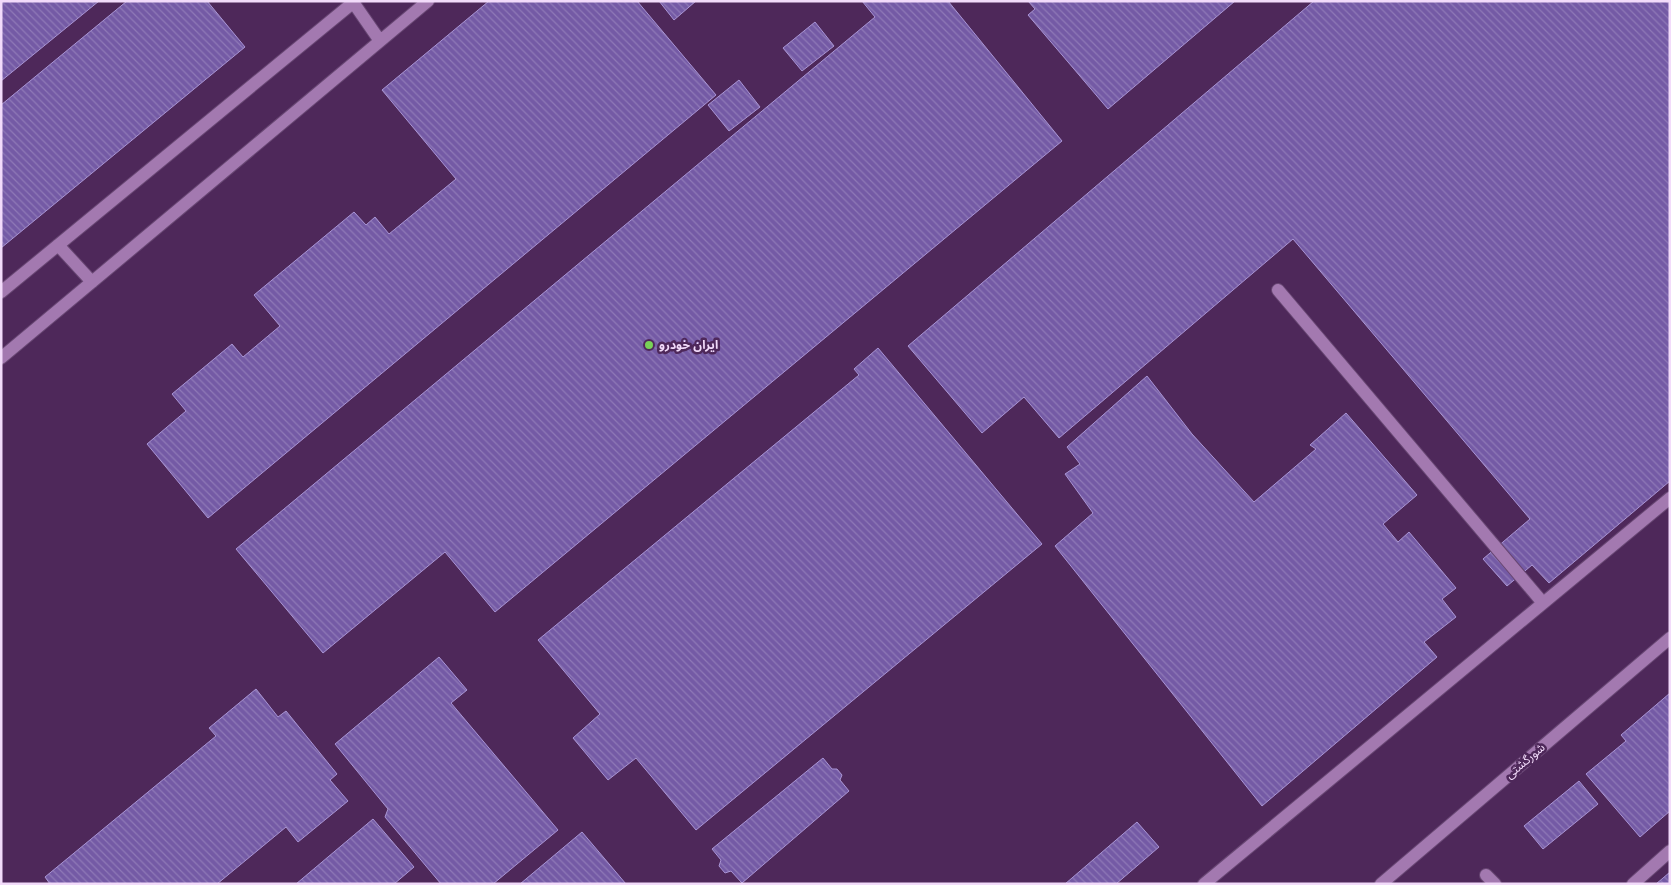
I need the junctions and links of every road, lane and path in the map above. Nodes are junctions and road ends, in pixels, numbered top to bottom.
1 (428, 1) edge
2 (354, 2) edge
3 (380, 41) junction
4 (58, 245) junction
5 (92, 282) junction
6 (1278, 290) dead end
7 (1, 292) edge
8 (1, 358) edge
9 (1670, 498) edge
10 (1543, 603) junction
11 (1670, 638) edge
12 (1670, 851) edge
13 (1204, 884) edge
14 (1380, 884) edge
15 (1633, 884) edge

1 - 3 lane
2 - 3 lane
2 - 4 lane
3 - 5 lane
4 - 5 lane
4 - 7 lane
5 - 8 lane
6 - 10 lane
9 - 10 lane
10 - 13 lane
11 - 14 lane, شورگشتی
12 - 15 lane

